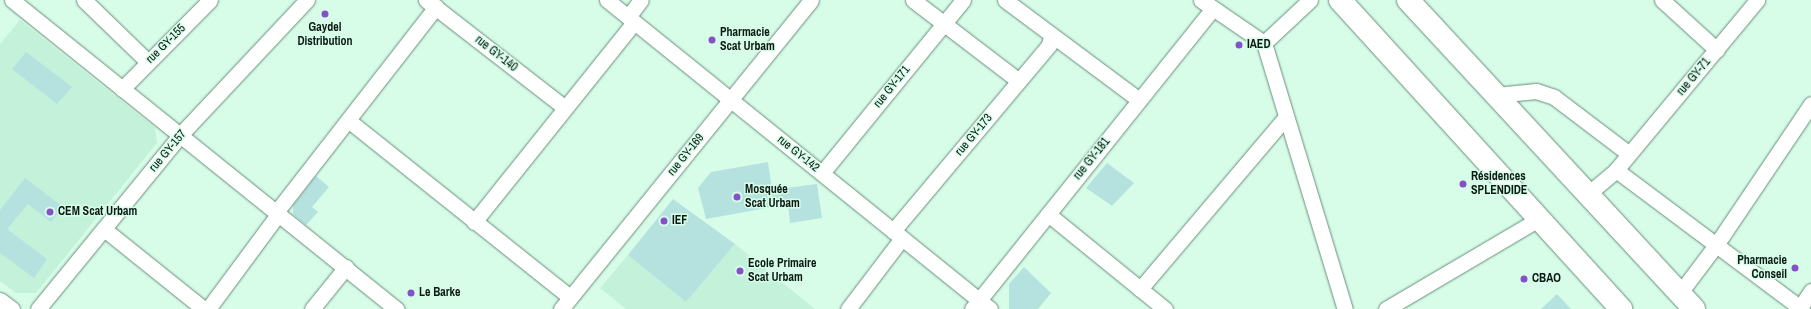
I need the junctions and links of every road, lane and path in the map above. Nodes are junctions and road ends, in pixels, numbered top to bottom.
1 (12, 0) edge
2 (84, 0) edge
3 (210, 0) edge
4 (307, 0) edge
5 (607, 0) edge
6 (641, 0) edge
7 (811, 0) edge
8 (913, 0) edge
9 (963, 0) edge
10 (1005, 0) edge
11 (1310, 0) edge
12 (1340, 0) edge
13 (1408, 0) edge
14 (1662, 0) edge
15 (1757, 0) edge
16 (431, 4) edge
17 (1206, 4) edge
18 (631, 19) junction
19 (944, 22) junction
20 (1051, 36) junction
21 (1264, 43) junction
22 (1717, 50) junction
23 (148, 62) junction
24 (1019, 81) junction
25 (122, 89) junction
26 (1496, 95) junction
27 (730, 100) junction
28 (1139, 100) junction
29 (1811, 104) edge
30 (565, 108) junction
31 (1286, 117) junction
32 (348, 120) junction
33 (181, 134) junction
34 (1629, 154) junction
35 (1616, 170) junction
36 (822, 173) junction
37 (1588, 193) junction
38 (278, 212) junction
39 (1048, 214) junction
40 (1539, 219) junction
41 (474, 222) junction
42 (104, 229) junction
43 (898, 234) junction
44 (1716, 245) junction
45 (346, 267) junction
46 (1140, 289) junction
47 (1811, 291) edge
48 (570, 297) junction
49 (0, 300) edge
50 (1686, 301) edge
51 (980, 306) edge
52 (12, 309) edge
53 (38, 309) edge
54 (204, 309) edge
55 (208, 309) edge
56 (312, 309) edge
57 (397, 309) edge
58 (560, 309) edge
59 (848, 309) edge
60 (1165, 309) edge
61 (1345, 309) edge
62 (1386, 309) edge
63 (1621, 309) edge
64 (1801, 309) edge

1 - 25 street
2 - 23 street
3 - 23 street, rue GY-155
4 - 33 street, rue GY-157
5 - 18 street, rue GY-142
6 - 18 street
7 - 27 street, rue GY-169
8 - 19 street
9 - 19 street, rue GY-171
10 - 20 street
11 - 21 street
12 - 40 main road
13 - 26 main road
14 - 22 street
15 - 22 street, rue GY-71
16 - 30 street, rue GY-140
16 - 32 street
17 - 21 street
17 - 28 street, rue GY-181
18 - 27 street, rue GY-142
18 - 30 street
19 - 24 street
19 - 36 street, rue GY-171
20 - 24 street, rue GY-173
20 - 28 street
21 - 31 street
22 - 34 street, rue GY-71
23 - 25 street, rue GY-155
24 - 43 street, rue GY-173
25 - 33 street
26 - 34 street
26 - 37 main road
27 - 36 street, rue GY-142
27 - 48 street, rue GY-169
28 - 39 street, rue GY-181
29 - 44 street
30 - 41 street
31 - 46 street
31 - 61 street
32 - 38 street
32 - 41 street
33 - 38 street
33 - 42 street, rue GY-157
34 - 35 street, rue GY-71
35 - 37 street, rue GY-71
35 - 44 street
36 - 43 street, rue GY-142
37 - 50 main road
38 - 45 street
38 - 55 street
39 - 46 street
39 - 51 street, rue GY-181
40 - 62 street
40 - 63 main road
41 - 48 street
42 - 53 street, rue GY-157
42 - 54 street
43 - 51 street, rue GY-142
43 - 59 street, rue GY-173
44 - 50 street
44 - 64 street
45 - 56 street
45 - 57 street
46 - 60 street
47 - 64 street
48 - 58 street, rue GY-169
49 - 52 street

